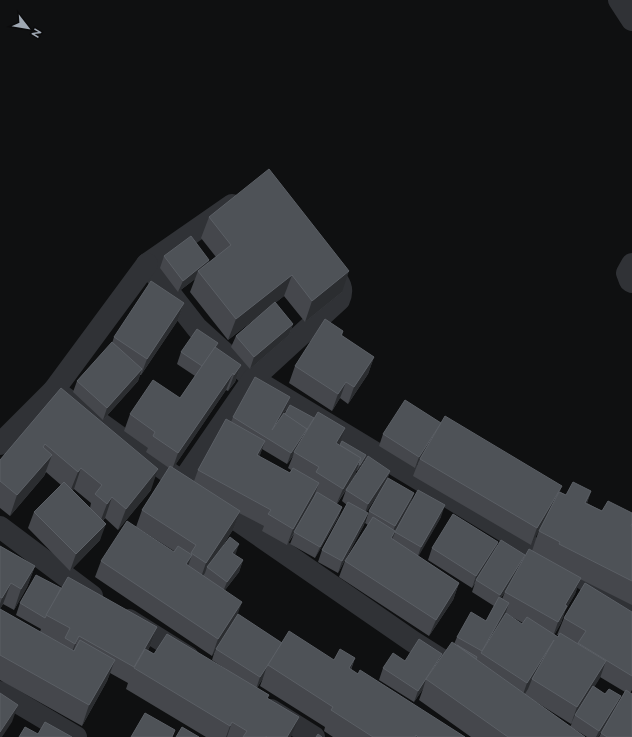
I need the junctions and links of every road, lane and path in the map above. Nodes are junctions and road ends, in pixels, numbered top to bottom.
1 (619, 0) edge
2 (632, 20) edge
3 (249, 193) edge
4 (315, 250) edge
5 (147, 264) junction
6 (632, 264) edge
7 (632, 282) edge
8 (253, 379) junction
9 (54, 390) junction
10 (0, 444) edge
11 (182, 482) junction
12 (0, 527) edge
13 (632, 608) edge
14 (205, 668) edge
15 (459, 670) edge
16 (0, 692) edge
17 (252, 698) edge
18 (312, 736) edge
19 (76, 737) edge

1 - 2 street
3 - 5 street
4 - 8 street
5 - 8 street
5 - 9 street
6 - 7 street
8 - 11 street
8 - 13 street
9 - 10 street
9 - 11 street
11 - 15 street
12 - 14 street
16 - 19 street
17 - 18 street

